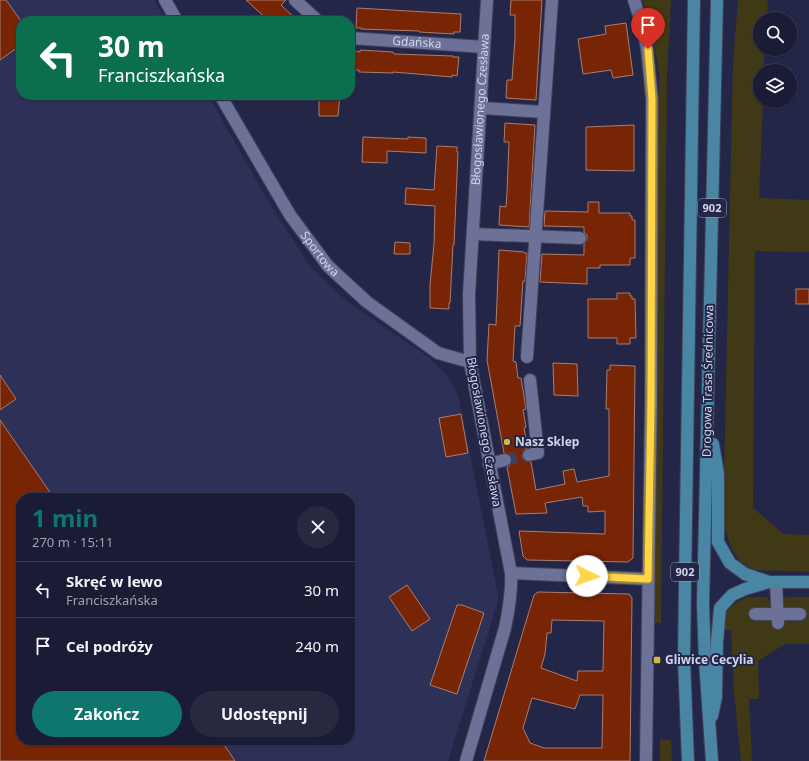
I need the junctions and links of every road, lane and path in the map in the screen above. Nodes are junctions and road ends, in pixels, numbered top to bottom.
1 (165, 0) edge
2 (295, 0) edge
3 (487, 0) edge
4 (552, 0) edge
5 (634, 0) edge
6 (694, 0) edge
7 (717, 0) edge
8 (174, 16) edge
9 (313, 16) edge
10 (355, 38) edge
11 (484, 47) junction
12 (223, 100) edge
13 (480, 108) junction
14 (544, 112) junction
15 (473, 234) junction
16 (535, 236) junction
17 (580, 238) dead end
18 (527, 357) dead end
19 (470, 362) junction
20 (530, 380) dead end
21 (708, 415) junction
22 (529, 455) dead end
23 (505, 460) tunnel mouth
24 (489, 464) junction
25 (511, 573) junction
26 (648, 579) junction
27 (772, 582) junction
28 (809, 582) edge
29 (754, 614) dead end
30 (800, 614) dead end
31 (778, 618) junction
32 (709, 731) junction
33 (466, 761) edge
34 (646, 761) edge
35 (688, 761) edge
36 (712, 761) edge

1 - 8 street
2 - 9 street
3 - 11 street, Błogosławionego Czesława
4 - 14 street
5 - 26 street
6 - 35 main road, Drogowa Trasa Średnicowa / 902
7 - 21 main road, Drogowa Trasa Średnicowa / 902
10 - 11 street, Gdańska
11 - 13 street, Błogosławionego Czesława
12 - 19 street, Sportowa
13 - 14 street
13 - 15 street, Błogosławionego Czesława
14 - 16 street
15 - 16 street
15 - 19 street, Błogosławionego Czesława
16 - 17 street
16 - 18 street
19 - 24 street, Błogosławionego Czesława
20 - 22 street
21 - 27 main road
21 - 32 main road, Drogowa Trasa Średnicowa / 902
23 - 24 street
24 - 25 street, Błogosławionego Czesława
25 - 26 street
25 - 33 street, Błogosławionego Czesława
26 - 34 street
27 - 28 main road
27 - 31 street
27 - 32 main road
29 - 31 street
30 - 31 street
32 - 36 main road, Drogowa Trasa Średnicowa / 902

